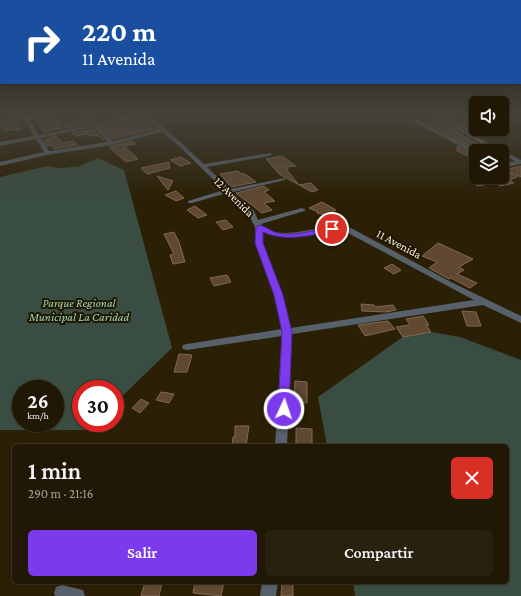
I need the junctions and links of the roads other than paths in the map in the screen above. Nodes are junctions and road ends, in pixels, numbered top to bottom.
1 (42, 144) edge
2 (107, 144) edge
3 (179, 144) edge
4 (459, 144) edge
5 (469, 149) edge
6 (47, 153) junction
7 (269, 154) dead end
8 (509, 156) edge
9 (521, 162) edge
10 (0, 164) edge
11 (509, 165) edge
12 (203, 166) junction
13 (283, 179) dead end
14 (228, 190) junction
15 (190, 202) dead end
16 (302, 210) dead end
17 (259, 225) junction
18 (482, 302) junction
19 (521, 320) edge
20 (287, 332) junction
21 (187, 347) dead end
22 (282, 444) edge
23 (270, 584) edge
24 (62, 593) dead end
25 (77, 596) edge
26 (268, 596) edge

1 - 6 street
2 - 6 street
3 - 12 street, 12 Avenida
4 - 5 street
6 - 10 street
7 - 12 street
8 - 9 street
9 - 11 street
12 - 14 street, 12 Avenida
13 - 14 street
14 - 15 street
14 - 17 street, 12 Avenida
16 - 17 street
17 - 18 street, 11 Avenida
17 - 20 street, 12 Avenida
18 - 19 street, 11 Avenida
18 - 20 street
20 - 21 street
20 - 22 street, 12 Avenida
23 - 26 street
24 - 25 street

